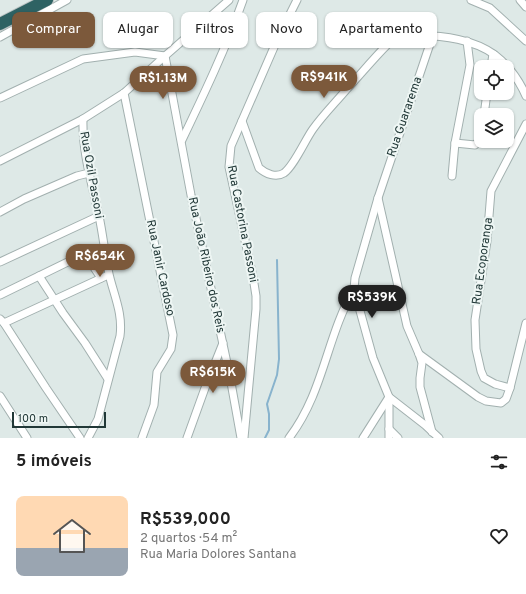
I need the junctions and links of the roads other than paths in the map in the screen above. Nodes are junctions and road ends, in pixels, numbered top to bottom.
1 (47, 0) edge
2 (67, 0) edge
3 (228, 0) edge
4 (243, 0) edge
5 (297, 0) edge
6 (471, 0) edge
7 (520, 0) edge
8 (526, 7) edge
9 (0, 24) edge
10 (437, 36) edge
11 (0, 37) edge
12 (526, 41) edge
13 (467, 42) junction
14 (384, 48) edge
15 (429, 48) edge
16 (493, 54) junction
17 (165, 56) junction
18 (492, 60) edge
19 (124, 93) junction
20 (526, 96) edge
21 (0, 98) edge
22 (83, 119) junction
23 (242, 121) junction
24 (526, 124) edge
25 (182, 140) junction
26 (456, 144) junction
27 (474, 145) edge
28 (0, 161) edge
29 (89, 173) junction
30 (452, 176) dead end
31 (378, 198) junction
32 (0, 212) edge
33 (99, 216) junction
34 (0, 262) edge
35 (109, 274) junction
36 (39, 276) junction
37 (101, 278) junction
38 (354, 289) junction
39 (0, 295) edge
40 (54, 299) junction
41 (2, 321) edge
42 (526, 324) edge
43 (223, 343) junction
44 (419, 354) junction
45 (108, 379) junction
46 (510, 388) junction
47 (0, 396) edge
48 (388, 396) junction
49 (389, 429) junction
50 (432, 432) junction
51 (27, 438) edge
52 (80, 438) edge
53 (88, 438) edge
54 (142, 438) edge
55 (187, 438) edge
56 (242, 438) edge
57 (289, 438) edge
58 (363, 438) edge
59 (389, 438) edge
60 (398, 438) edge
61 (439, 438) edge

1 - 9 highway
2 - 11 street
3 - 17 street
4 - 25 street
5 - 23 street, Rua Castorina Passoni
6 - 12 street
7 - 8 street
10 - 13 street
13 - 16 street
13 - 26 street
14 - 23 street
15 - 31 street, Rua Guararema
16 - 18 street
16 - 20 street
17 - 19 street
17 - 21 street
17 - 25 street, Rua João Ribeiro dos Reis
19 - 22 street
19 - 54 street, Rua Janir Cardoso
22 - 28 street
22 - 29 street, Rua Ozil Passoni
23 - 56 street, Rua Castorina Passoni
24 - 46 street, Rua Ecoporanga
25 - 43 street, Rua João Ribeiro dos Reis
26 - 27 street
26 - 30 street
29 - 32 street
29 - 33 street, Rua Ozil Passoni
31 - 38 street, Rua Guararema
31 - 44 street
33 - 34 street
33 - 35 street, Rua Ozil Passoni
35 - 37 street
35 - 45 street, Rua Ozil Passoni
36 - 37 street
36 - 39 street
36 - 40 street
37 - 40 street
38 - 48 street
38 - 57 street
40 - 41 street
40 - 45 street
41 - 52 street
42 - 46 street
43 - 55 street
43 - 56 street, Rua João Ribeiro dos Reis
44 - 46 street
44 - 50 street
45 - 53 street, Rua Ozil Passoni
47 - 51 street
48 - 49 street
48 - 50 street
48 - 58 street
49 - 59 street
49 - 60 street
50 - 61 street

